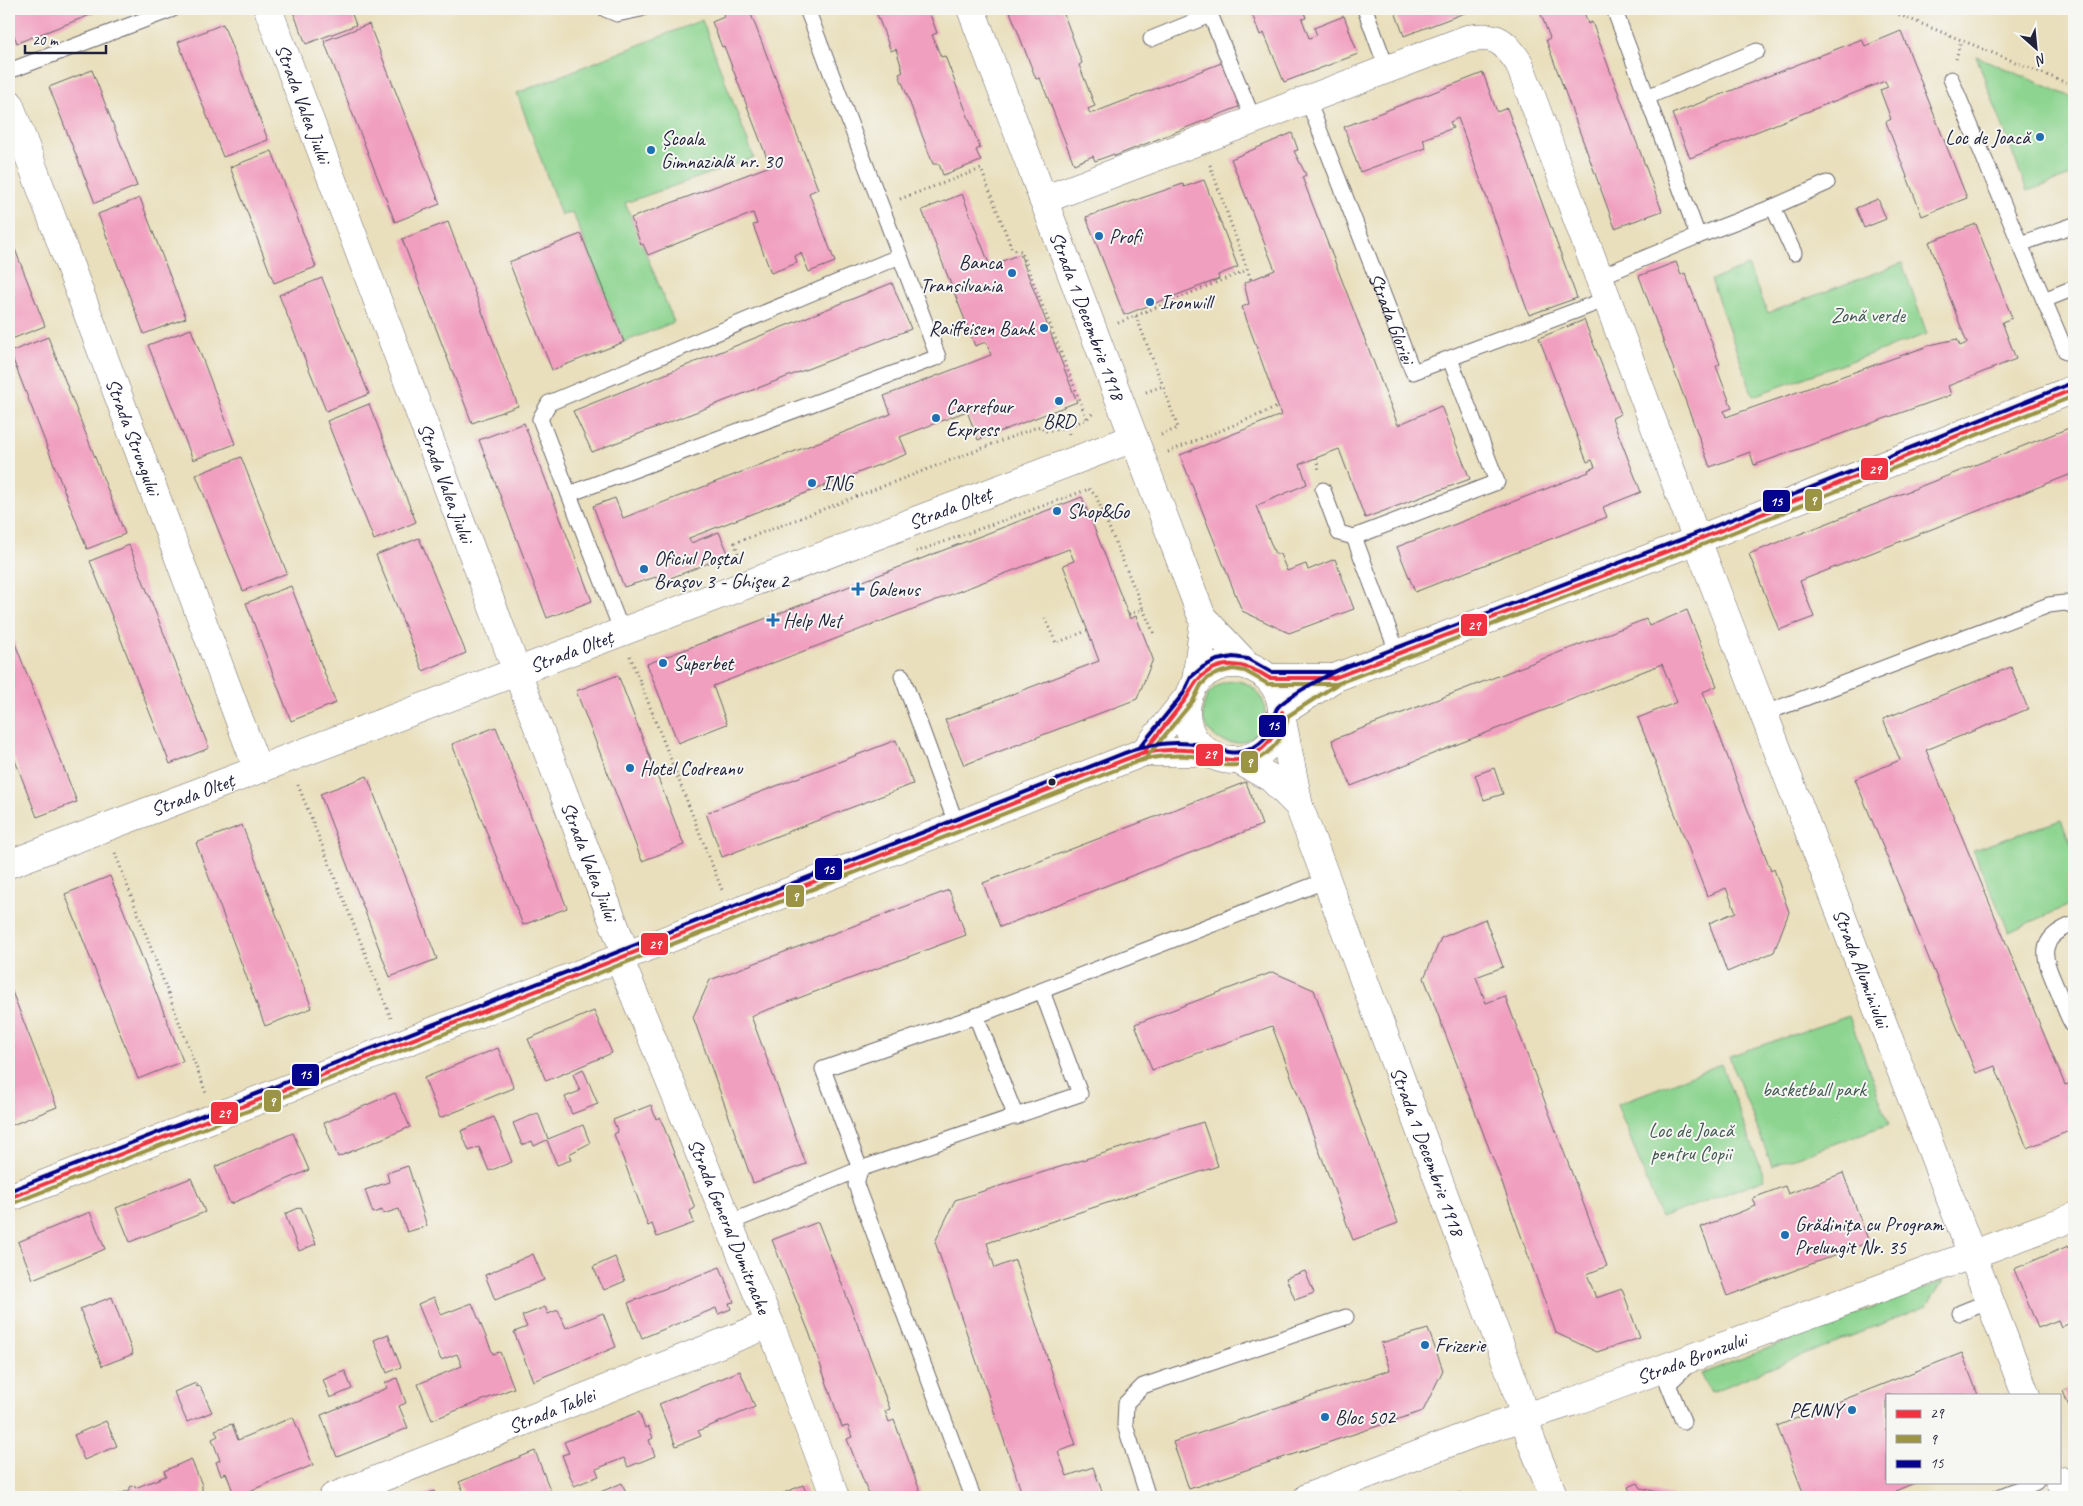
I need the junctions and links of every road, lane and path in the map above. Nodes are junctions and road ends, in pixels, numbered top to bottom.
1 (172, 9) edge
2 (268, 9) edge
3 (605, 9) edge
4 (641, 9) edge
5 (807, 9) edge
6 (971, 9) edge
7 (1365, 9) edge
8 (1614, 9) edge
9 (1885, 9) edge
10 (1209, 12) edge
11 (1151, 39) dead end
12 (1757, 52) dead end
13 (1387, 69) junction
14 (9, 71) edge
15 (1951, 79) dead end
16 (2074, 86) edge
17 (1647, 97) junction
18 (1307, 98) junction
19 (9, 102) edge
20 (1253, 119) junction
21 (1201, 140) junction
22 (1828, 183) dead end
23 (1043, 200) junction
24 (881, 206) junction
25 (1773, 208) junction
26 (2074, 225) edge
27 (1698, 236) junction
28 (2020, 244) junction
29 (1794, 253) dead end
30 (900, 256) junction
31 (1247, 270) junction
32 (1251, 280) dead end
33 (1603, 288) junction
34 (2074, 288) edge
35 (2044, 300) junction
36 (1136, 316) junction
37 (1094, 333) junction
38 (2074, 348) edge
39 (1450, 359) junction
40 (1163, 386) dead end
41 (2070, 391) edge
42 (1278, 407) dead end
43 (1087, 418) dead end
44 (1139, 450) junction
45 (1323, 490) dead end
46 (569, 494) junction
47 (1354, 537) junction
48 (1697, 540) junction
49 (2074, 606) edge
50 (1129, 614) dead end
51 (1045, 618) dead end
52 (1204, 621) junction
53 (1089, 630) dead end
54 (622, 632) junction
55 (1155, 636) dead end
56 (1398, 654) junction
57 (517, 672) junction
58 (1258, 672) junction
59 (902, 676) dead end
60 (1334, 678) junction
61 (1192, 689) junction
62 (1763, 714) junction
63 (1282, 716) junction
64 (1144, 752) junction
65 (1207, 752) junction
66 (287, 758) junction
67 (1238, 760) junction
68 (258, 770) junction
69 (1299, 806) junction
70 (957, 826) junction
71 (105, 828) junction
72 (9, 864) edge
73 (1327, 880) junction
74 (731, 914) junction
75 (2074, 924) edge
76 (622, 957) junction
77 (1042, 991) junction
78 (976, 1016) junction
79 (2074, 1027) edge
80 (402, 1044) junction
81 (215, 1117) junction
82 (1016, 1118) junction
83 (860, 1170) junction
84 (9, 1198) edge
85 (2074, 1218) edge
86 (729, 1223) junction
87 (1972, 1256) junction
88 (1990, 1301) junction
89 (1960, 1313) dead end
90 (1346, 1318) dead end
91 (770, 1324) junction
92 (1697, 1357) junction
93 (2026, 1394) edge
94 (1525, 1417) junction
95 (1683, 1421) dead end
96 (2060, 1482) edge
97 (2031, 1484) edge
98 (333, 1497) edge
99 (835, 1497) edge
100 (973, 1497) edge
101 (1148, 1497) edge
102 (1308, 1497) edge
103 (1554, 1497) edge
104 (1999, 1497) edge
105 (2066, 1497) edge

1 - 14 lane
2 - 57 street, Strada Valea Jiului
3 - 4 lane
5 - 24 lane
6 - 23 street, Strada 1 Decembrie 1918
7 - 13 lane
8 - 17 lane
9 - 16 path
10 - 11 lane
10 - 20 lane
12 - 17 lane
13 - 18 street
13 - 33 street
15 - 28 lane
17 - 27 lane
18 - 20 street
18 - 39 lane, Strada Gloriei
19 - 68 street, Strada Strungului
20 - 21 street
21 - 23 street
21 - 31 path
22 - 25 lane, Strada Gloriei
23 - 37 street, Strada 1 Decembrie 1918
24 - 30 lane
24 - 43 path
25 - 27 lane, Strada Gloriei
25 - 29 lane
26 - 28 lane
27 - 33 lane, Strada Gloriei
28 - 35 lane
30 - 46 lane
30 - 46 lane
31 - 32 path
31 - 36 path
33 - 39 lane, Strada Gloriei
33 - 48 street
34 - 35 lane
35 - 38 lane
36 - 37 path
36 - 40 path
37 - 44 street, Strada 1 Decembrie 1918
39 - 47 lane
41 - 48 street
42 - 44 path
44 - 52 street, Strada 1 Decembrie 1918
44 - 54 street, Strada Olteț
45 - 47 lane
46 - 54 lane
47 - 56 lane
48 - 56 street
48 - 62 street, Strada Aluminiului
49 - 62 lane
50 - 55 path
51 - 53 path
52 - 58 street, Strada 1 Decembrie 1918
52 - 61 street, Strada 1 Decembrie 1918
54 - 57 street, Strada Olteț
54 - 74 path
56 - 60 street
57 - 66 street, Strada Olteț
57 - 76 street, Strada Valea Jiului
58 - 60 street
58 - 61 street
58 - 63 street
59 - 70 lane
60 - 63 street
61 - 64 street
61 - 65 street
62 - 87 street, Strada Aluminiului
63 - 67 street
63 - 69 street, Strada 1 Decembrie 1918
64 - 65 street
64 - 70 street
65 - 67 street
66 - 68 street, Strada Olteț
66 - 80 path
67 - 69 street, Strada 1 Decembrie 1918
68 - 71 street, Strada Olteț
69 - 73 street, Strada 1 Decembrie 1918
70 - 74 street
71 - 72 street, Strada Olteț
71 - 81 path
73 - 77 lane
73 - 94 street, Strada 1 Decembrie 1918
74 - 76 street
75 - 79 lane
76 - 80 street
76 - 86 street, Strada General Dumitrache
77 - 78 lane
77 - 82 lane
78 - 82 lane
78 - 83 lane
80 - 81 street
81 - 84 street
82 - 83 lane
83 - 86 lane
83 - 100 lane
85 - 87 street, Strada Bronzului
86 - 91 street, Strada General Dumitrache
87 - 88 street, Strada Aluminiului
87 - 92 street, Strada Bronzului
88 - 89 lane
88 - 93 street, Strada Aluminiului
90 - 101 lane
91 - 98 street, Strada Tablei
91 - 99 street, Strada General Dumitrache
92 - 94 street, Strada Bronzului
92 - 95 lane
94 - 102 street, Strada Bronzului
94 - 103 street, Strada 1 Decembrie 1918
96 - 105 street
97 - 104 lane

